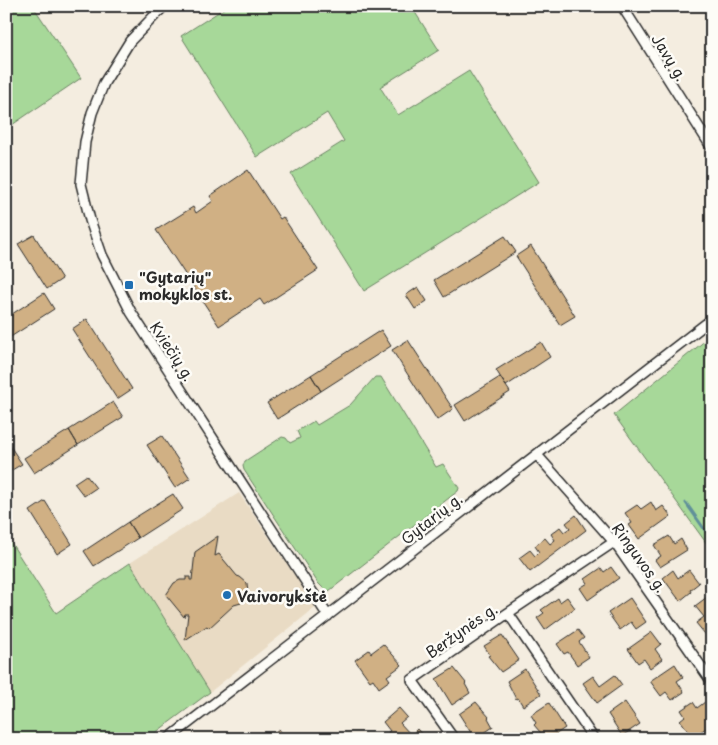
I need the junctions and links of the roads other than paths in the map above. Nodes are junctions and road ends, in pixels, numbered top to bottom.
1 (164, 6) edge
2 (622, 6) edge
3 (712, 148) edge
4 (712, 319) edge
5 (537, 455) junction
6 (614, 542) junction
7 (508, 614) junction
8 (328, 616) junction
9 (712, 682) edge
10 (168, 739) edge
11 (454, 739) edge
12 (594, 739) edge

1 - 8 street, Kviečių g.
2 - 3 street, Javų g.
4 - 5 street, Gytarių g.
5 - 6 street, Ringuvos g.
5 - 8 street, Gytarių g.
6 - 7 street
6 - 9 street, Ringuvos g.
7 - 11 street, Beržynės g.
7 - 12 street, Beržynės g.
8 - 10 street, Gytarių g.

